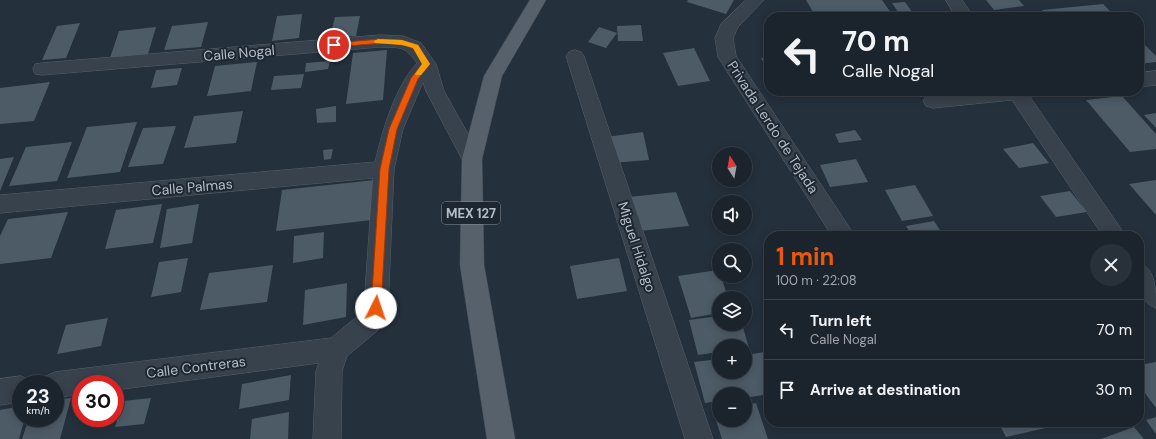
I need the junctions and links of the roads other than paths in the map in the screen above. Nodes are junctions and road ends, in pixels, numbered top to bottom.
1 (538, 0) edge
2 (756, 0) edge
3 (954, 0) edge
4 (962, 12) edge
5 (575, 56) dead end
6 (426, 64) junction
7 (42, 69) dead end
8 (1156, 78) edge
9 (1144, 79) edge
10 (976, 96) edge
11 (1023, 96) edge
12 (933, 101) dead end
13 (472, 159) junction
14 (384, 169) junction
15 (0, 204) edge
16 (841, 231) edge
17 (1111, 231) edge
18 (1144, 279) edge
19 (1156, 297) edge
20 (337, 349) junction
21 (64, 384) edge
22 (12, 390) edge
23 (0, 392) edge
24 (327, 439) edge
25 (501, 439) edge
26 (700, 439) edge

1 - 13 main road, MEX 127
2 - 16 street, Privada Lerdo de Tejada
3 - 4 street
5 - 26 street, Miguel Hidalgo
6 - 7 street, Calle Nogal
6 - 13 street, Calle Nogal
6 - 14 street
8 - 9 street
10 - 12 street
11 - 17 street
13 - 25 main road, MEX 127
14 - 15 street, Calle Palmas
14 - 20 street
18 - 19 street
20 - 21 street, Calle Contreras
20 - 24 street
22 - 23 street

